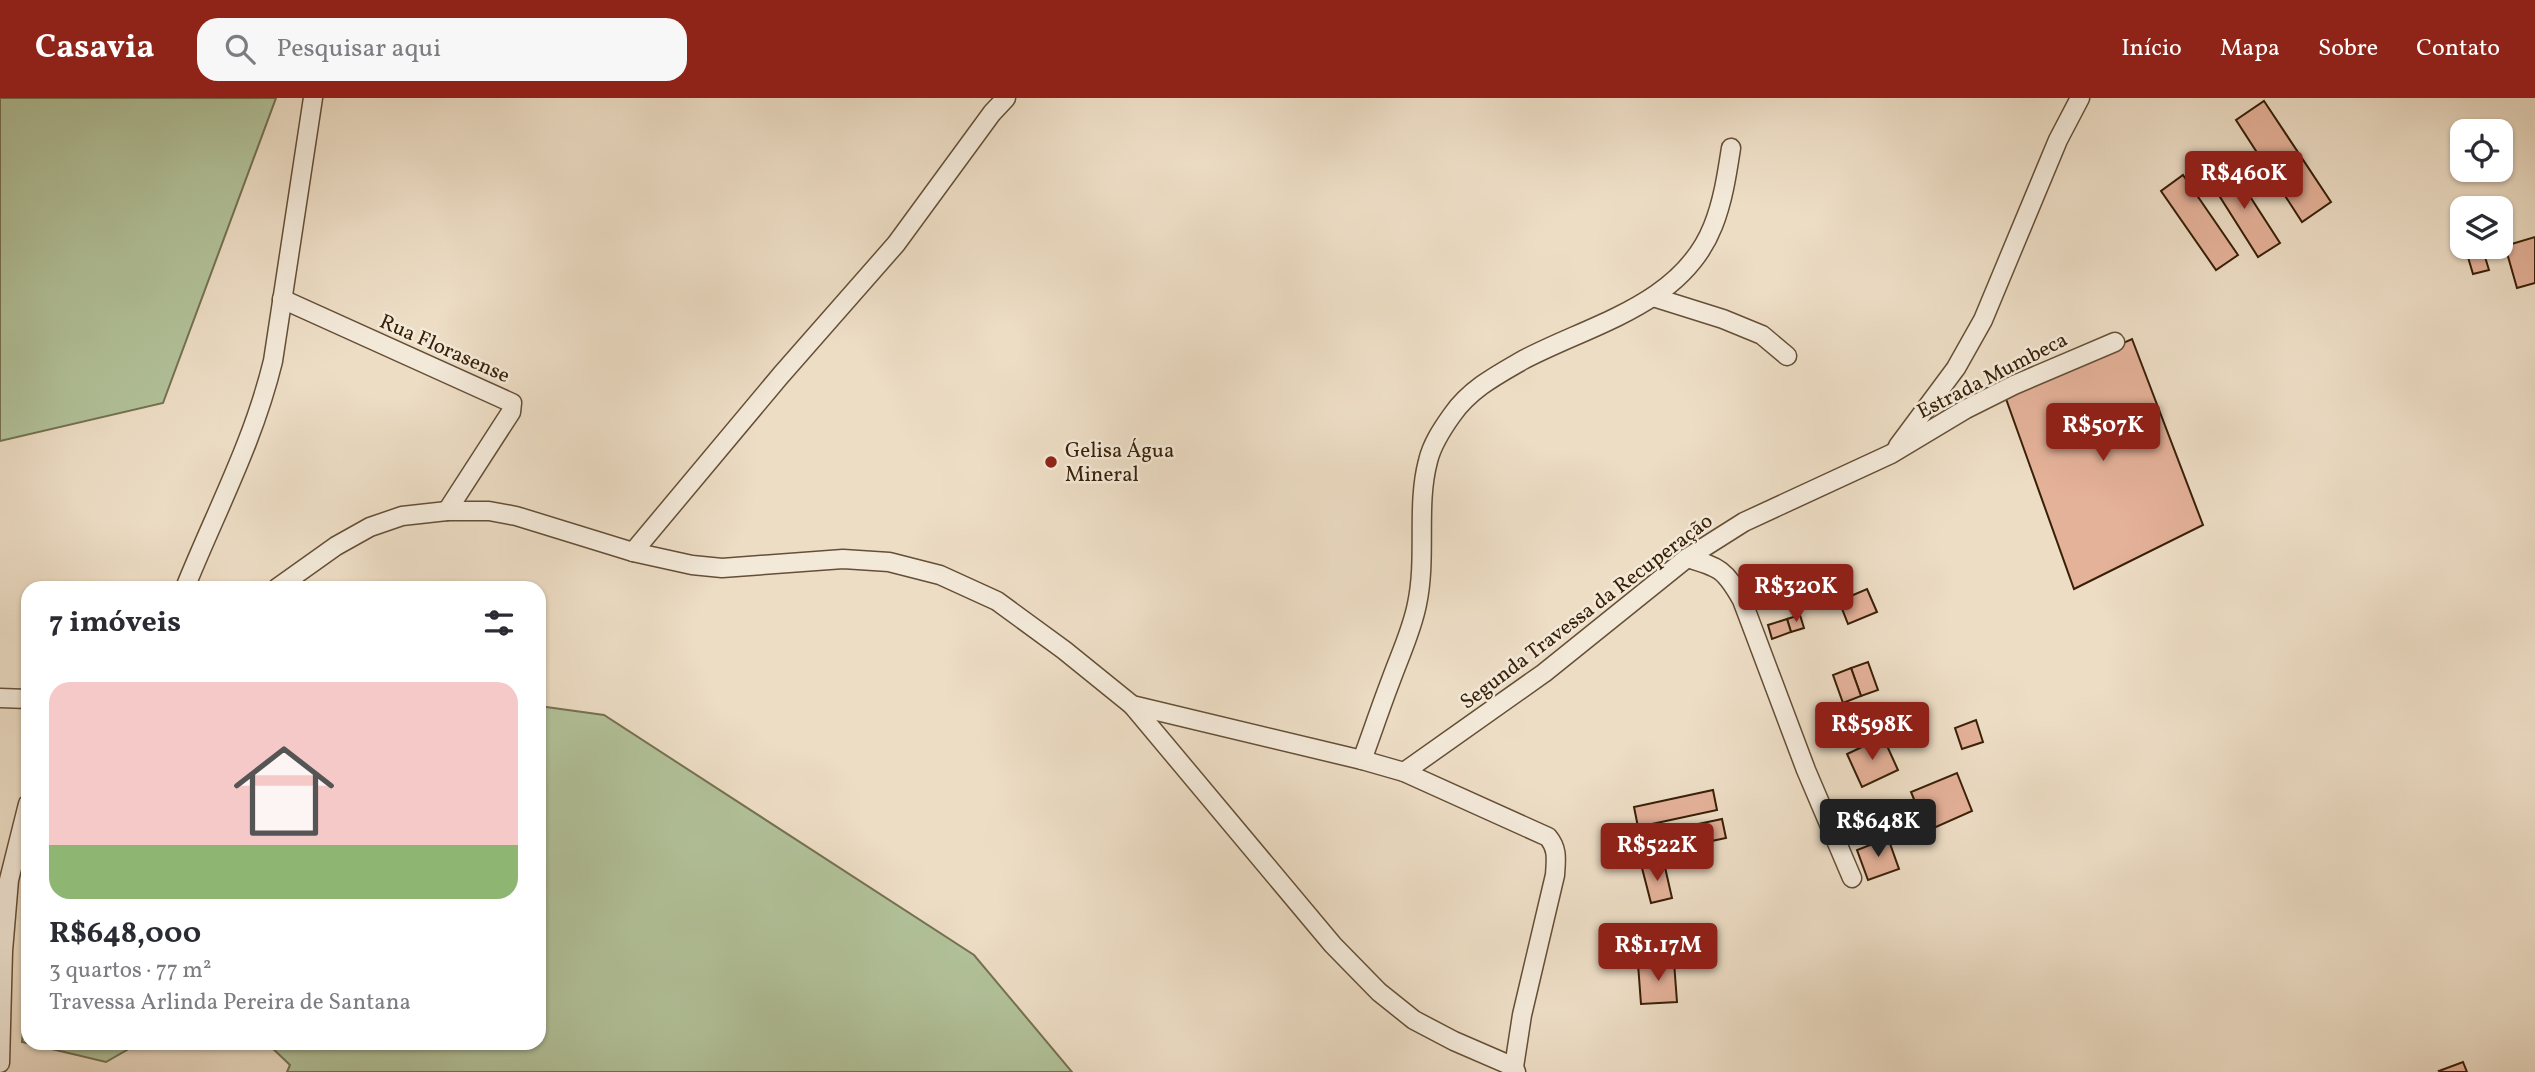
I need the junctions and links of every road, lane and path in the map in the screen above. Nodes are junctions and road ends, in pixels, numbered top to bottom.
1 (313, 98) edge
2 (1006, 98) edge
3 (2080, 98) edge
4 (1731, 148) dead end
5 (1653, 297) junction
6 (282, 299) junction
7 (2115, 342) dead end
8 (1787, 356) dead end
9 (1891, 454) junction
10 (447, 511) junction
11 (633, 552) junction
12 (1687, 558) junction
13 (188, 581) edge
14 (287, 581) edge
15 (0, 698) edge
16 (21, 699) edge
17 (1132, 705) junction
18 (1362, 760) junction
19 (1404, 772) junction
20 (21, 832) edge
21 (1852, 878) dead end
22 (0, 1063) edge
23 (1515, 1070) edge

1 - 6 street
2 - 11 street
3 - 9 street, Segunda Travessa da Recuperação
4 - 5 street
5 - 8 street
5 - 18 street
6 - 10 street, Rua Florasense
6 - 13 street
7 - 9 street, Estrada Mumbeca
9 - 12 street, Segunda Travessa da Recuperação
10 - 11 street
10 - 14 street
11 - 17 street
12 - 19 street, Segunda Travessa da Recuperação
12 - 21 street
15 - 16 street
17 - 18 street
17 - 23 street
18 - 19 street
19 - 23 street
20 - 22 street

